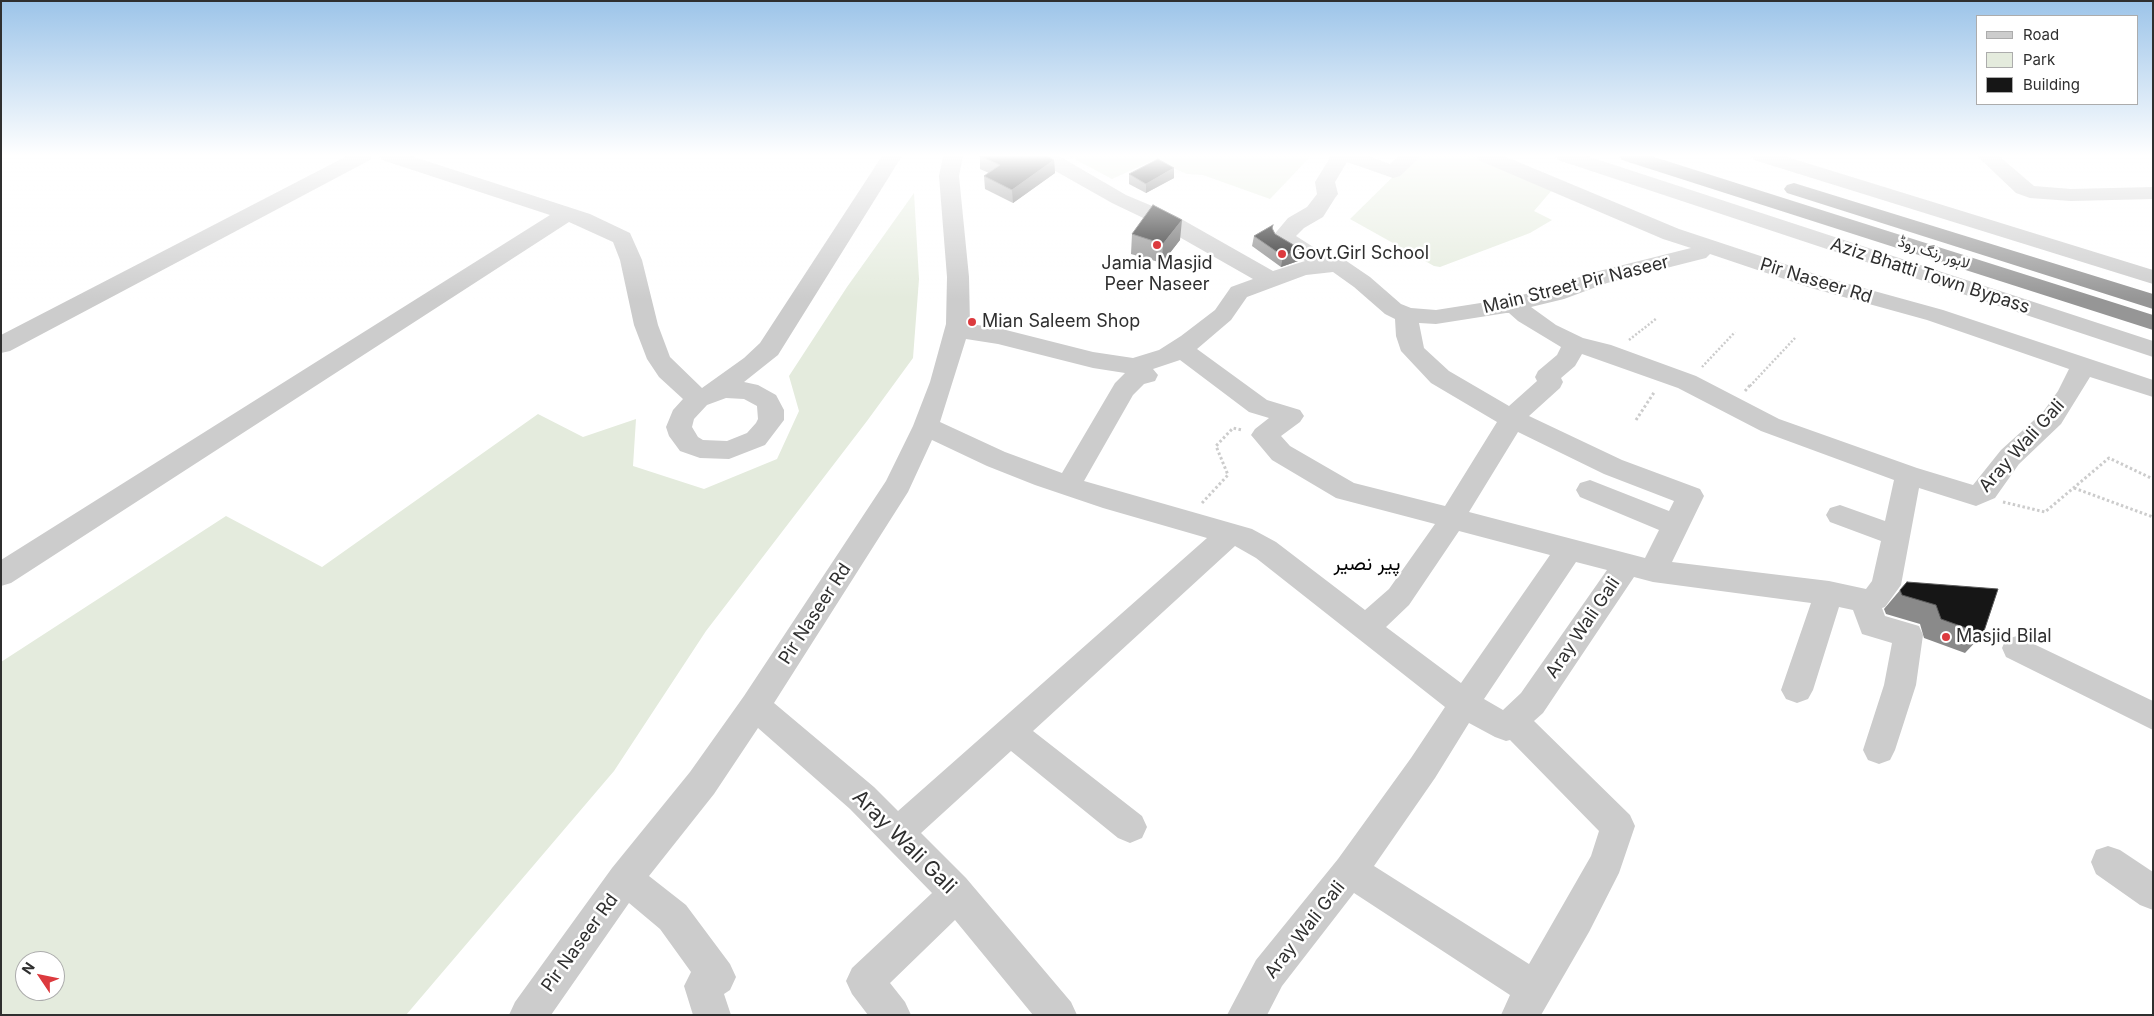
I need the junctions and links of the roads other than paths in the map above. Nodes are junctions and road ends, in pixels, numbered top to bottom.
1 (272, 203) edge
2 (535, 203) edge
3 (861, 203) edge
4 (951, 203) edge
5 (1129, 203) edge
6 (1321, 203) edge
7 (1599, 203) edge
8 (1709, 203) edge
9 (1778, 203) edge
10 (1840, 203) edge
11 (1915, 203) edge
12 (567, 214) junction
13 (1706, 246) junction
14 (1326, 265) junction
15 (2153, 277) edge
16 (1271, 280) junction
17 (2153, 302) edge
18 (1514, 304) junction
19 (1407, 315) junction
20 (2153, 323) edge
21 (956, 330) junction
22 (1575, 344) junction
23 (1, 345) edge
24 (1180, 348) junction
25 (770, 350) junction
26 (2153, 350) edge
27 (2084, 365) junction
28 (1146, 375) dead end
29 (2153, 389) edge
30 (705, 396) junction
31 (767, 401) junction
32 (1511, 418) junction
33 (926, 426) junction
34 (1908, 474) junction
35 (1068, 486) junction
36 (1590, 490) dead end
37 (1840, 515) dead end
38 (1451, 520) junction
39 (1676, 526) junction
40 (1230, 534) junction
41 (1897, 536) junction
42 (1569, 549) junction
43 (1640, 567) junction
44 (1, 575) edge
45 (1829, 593) junction
46 (1864, 601) junction
47 (1365, 628) junction
48 (2017, 648) dead end
49 (1797, 690) dead end
50 (1464, 704) junction
51 (755, 706) junction
52 (2153, 716) edge
53 (1512, 721) junction
54 (1010, 731) junction
55 (1879, 750) dead end
56 (1130, 828) dead end
57 (897, 833) junction
58 (2108, 862) dead end
59 (1350, 871) junction
60 (624, 880) junction
61 (2153, 893) edge
62 (956, 895) junction
63 (1527, 1002) edge
64 (528, 1015) edge
65 (712, 1015) edge
66 (892, 1015) edge
67 (1058, 1015) edge
68 (1246, 1015) edge

1 - 23 street
2 - 12 street
3 - 25 street
4 - 21 street, Pir Naseer Rd
5 - 16 street
6 - 14 street
7 - 13 street, Pir Naseer Rd
8 - 26 street, Aziz Bhatti Town Bypass
9 - 20 highway, لاہور رنگ روڈ
10 - 17 highway, لاہور رنگ روڈ
11 - 15 street
12 - 30 street
12 - 44 street
13 - 18 street, Main Street Pir Naseer
13 - 27 street, Pir Naseer Rd
14 - 16 street, Main Street Pir Naseer
14 - 19 street, Main Street Pir Naseer
16 - 24 street, Main Street Pir Naseer
18 - 19 street, Main Street Pir Naseer
18 - 22 street, Aray Wali Gali
19 - 32 street
21 - 24 street, Main Street Pir Naseer
21 - 33 street, Pir Naseer Rd
22 - 32 street
22 - 34 street, Aray Wali Gali
24 - 38 street
25 - 30 street
25 - 31 street
27 - 29 street, Pir Naseer Rd
27 - 34 street, Aray Wali Gali
28 - 35 street
30 - 31 street
30 - 31 street
32 - 38 street
32 - 39 street, Aray Wali Gali
33 - 35 street
33 - 51 street, Pir Naseer Rd
34 - 41 street
35 - 40 street
36 - 39 street
37 - 41 street
38 - 42 street
38 - 47 street
39 - 43 street, Aray Wali Gali
40 - 47 street
40 - 54 street
41 - 46 street
42 - 43 street
42 - 50 street, Aray Wali Gali
43 - 45 street
43 - 53 street, Aray Wali Gali
45 - 46 street
45 - 49 street
46 - 55 street
47 - 50 street
48 - 52 street
50 - 53 street
50 - 59 street, Aray Wali Gali
51 - 57 street, Aray Wali Gali
51 - 60 street, Pir Naseer Rd
53 - 63 street
54 - 56 street
54 - 57 street
57 - 62 street, Aray Wali Gali
58 - 61 street
59 - 63 street
59 - 68 street, Aray Wali Gali
60 - 64 street, Pir Naseer Rd
60 - 65 street
62 - 66 street
62 - 67 street, Aray Wali Gali

